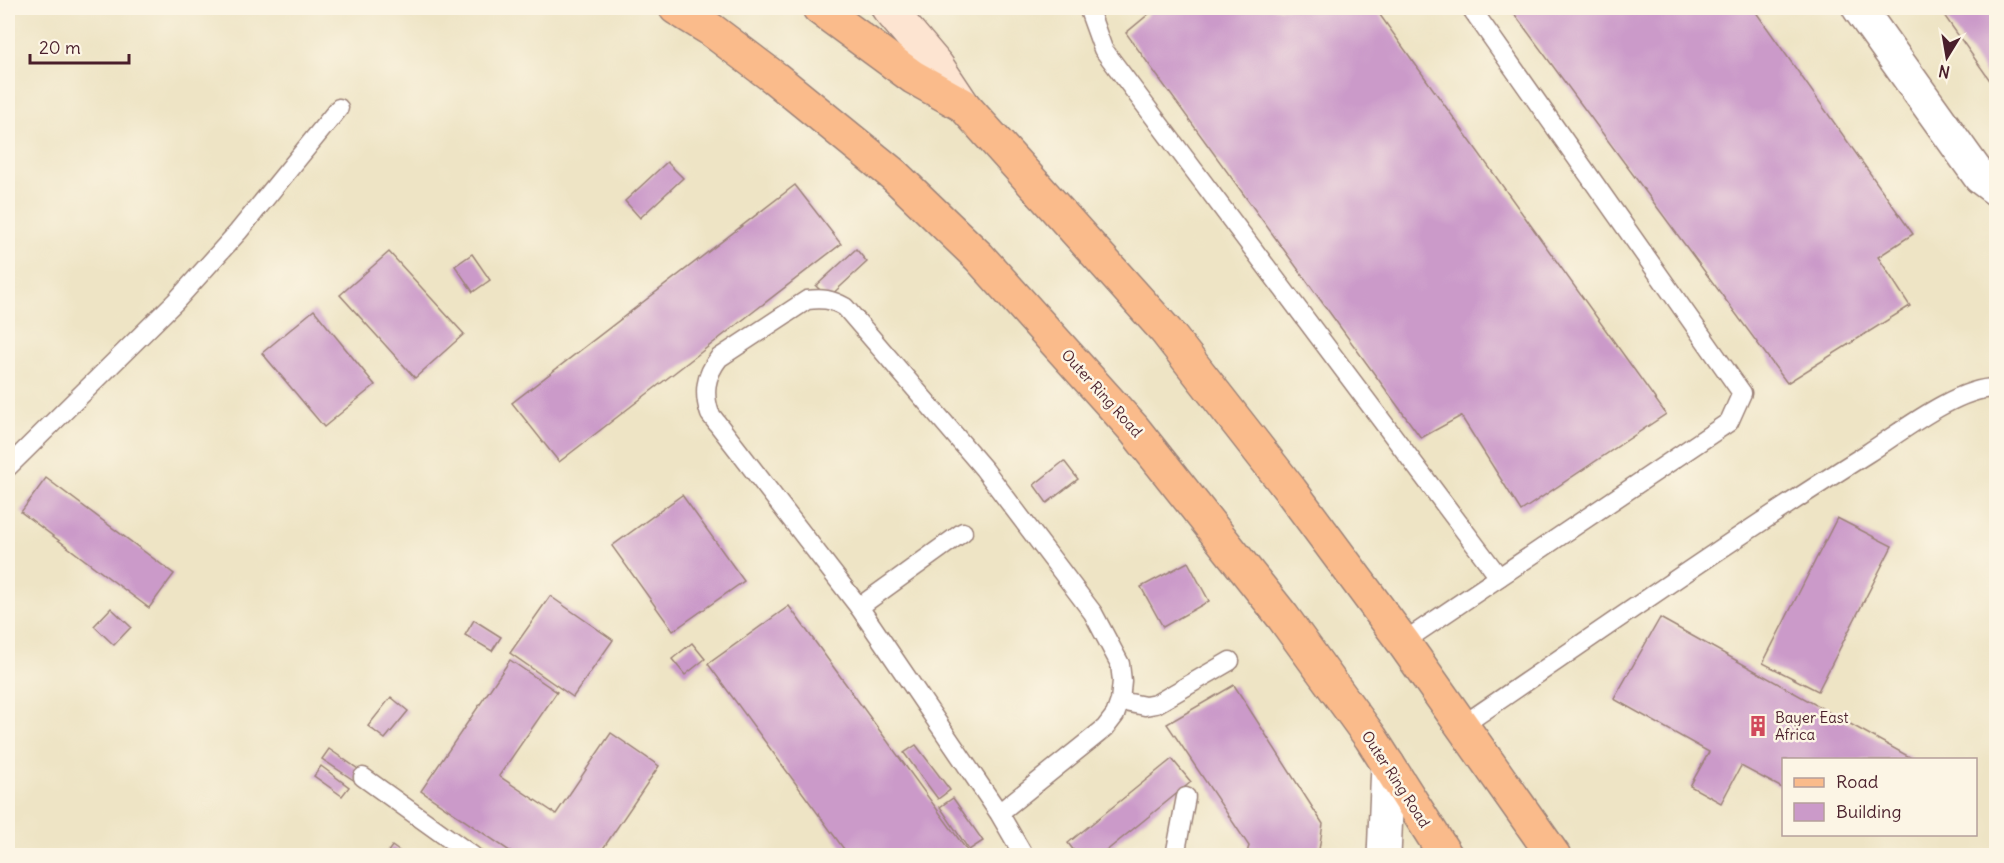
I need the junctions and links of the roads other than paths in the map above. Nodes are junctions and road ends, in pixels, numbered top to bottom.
1 (676, 8) edge
2 (819, 8) edge
3 (888, 8) edge
4 (1091, 8) edge
5 (1471, 8) edge
6 (1858, 8) edge
7 (963, 105) junction
8 (339, 108) dead end
9 (1996, 189) edge
10 (1996, 388) edge
11 (8, 467) edge
12 (963, 532) dead end
13 (1499, 577) junction
14 (859, 607) junction
15 (1403, 642) junction
16 (1230, 661) dead end
17 (1120, 701) junction
18 (1463, 725) junction
19 (1388, 765) junction
20 (363, 777) dead end
21 (1186, 796) dead end
22 (999, 813) junction
23 (473, 855) edge
24 (1024, 855) edge
25 (1175, 855) edge
26 (1384, 855) edge
27 (1446, 855) edge
28 (1554, 855) edge

1 - 19 main road, Outer Ring Road
2 - 7 main road
3 - 7 main road
4 - 13 lane
5 - 13 lane
6 - 9 street
7 - 15 main road
8 - 11 lane
10 - 18 lane
12 - 14 lane
13 - 15 lane
14 - 17 lane
14 - 22 lane
15 - 18 main road
16 - 17 lane
17 - 22 lane
18 - 28 main road
19 - 26 street
19 - 27 main road, Outer Ring Road
20 - 23 lane
21 - 25 lane
22 - 24 lane

